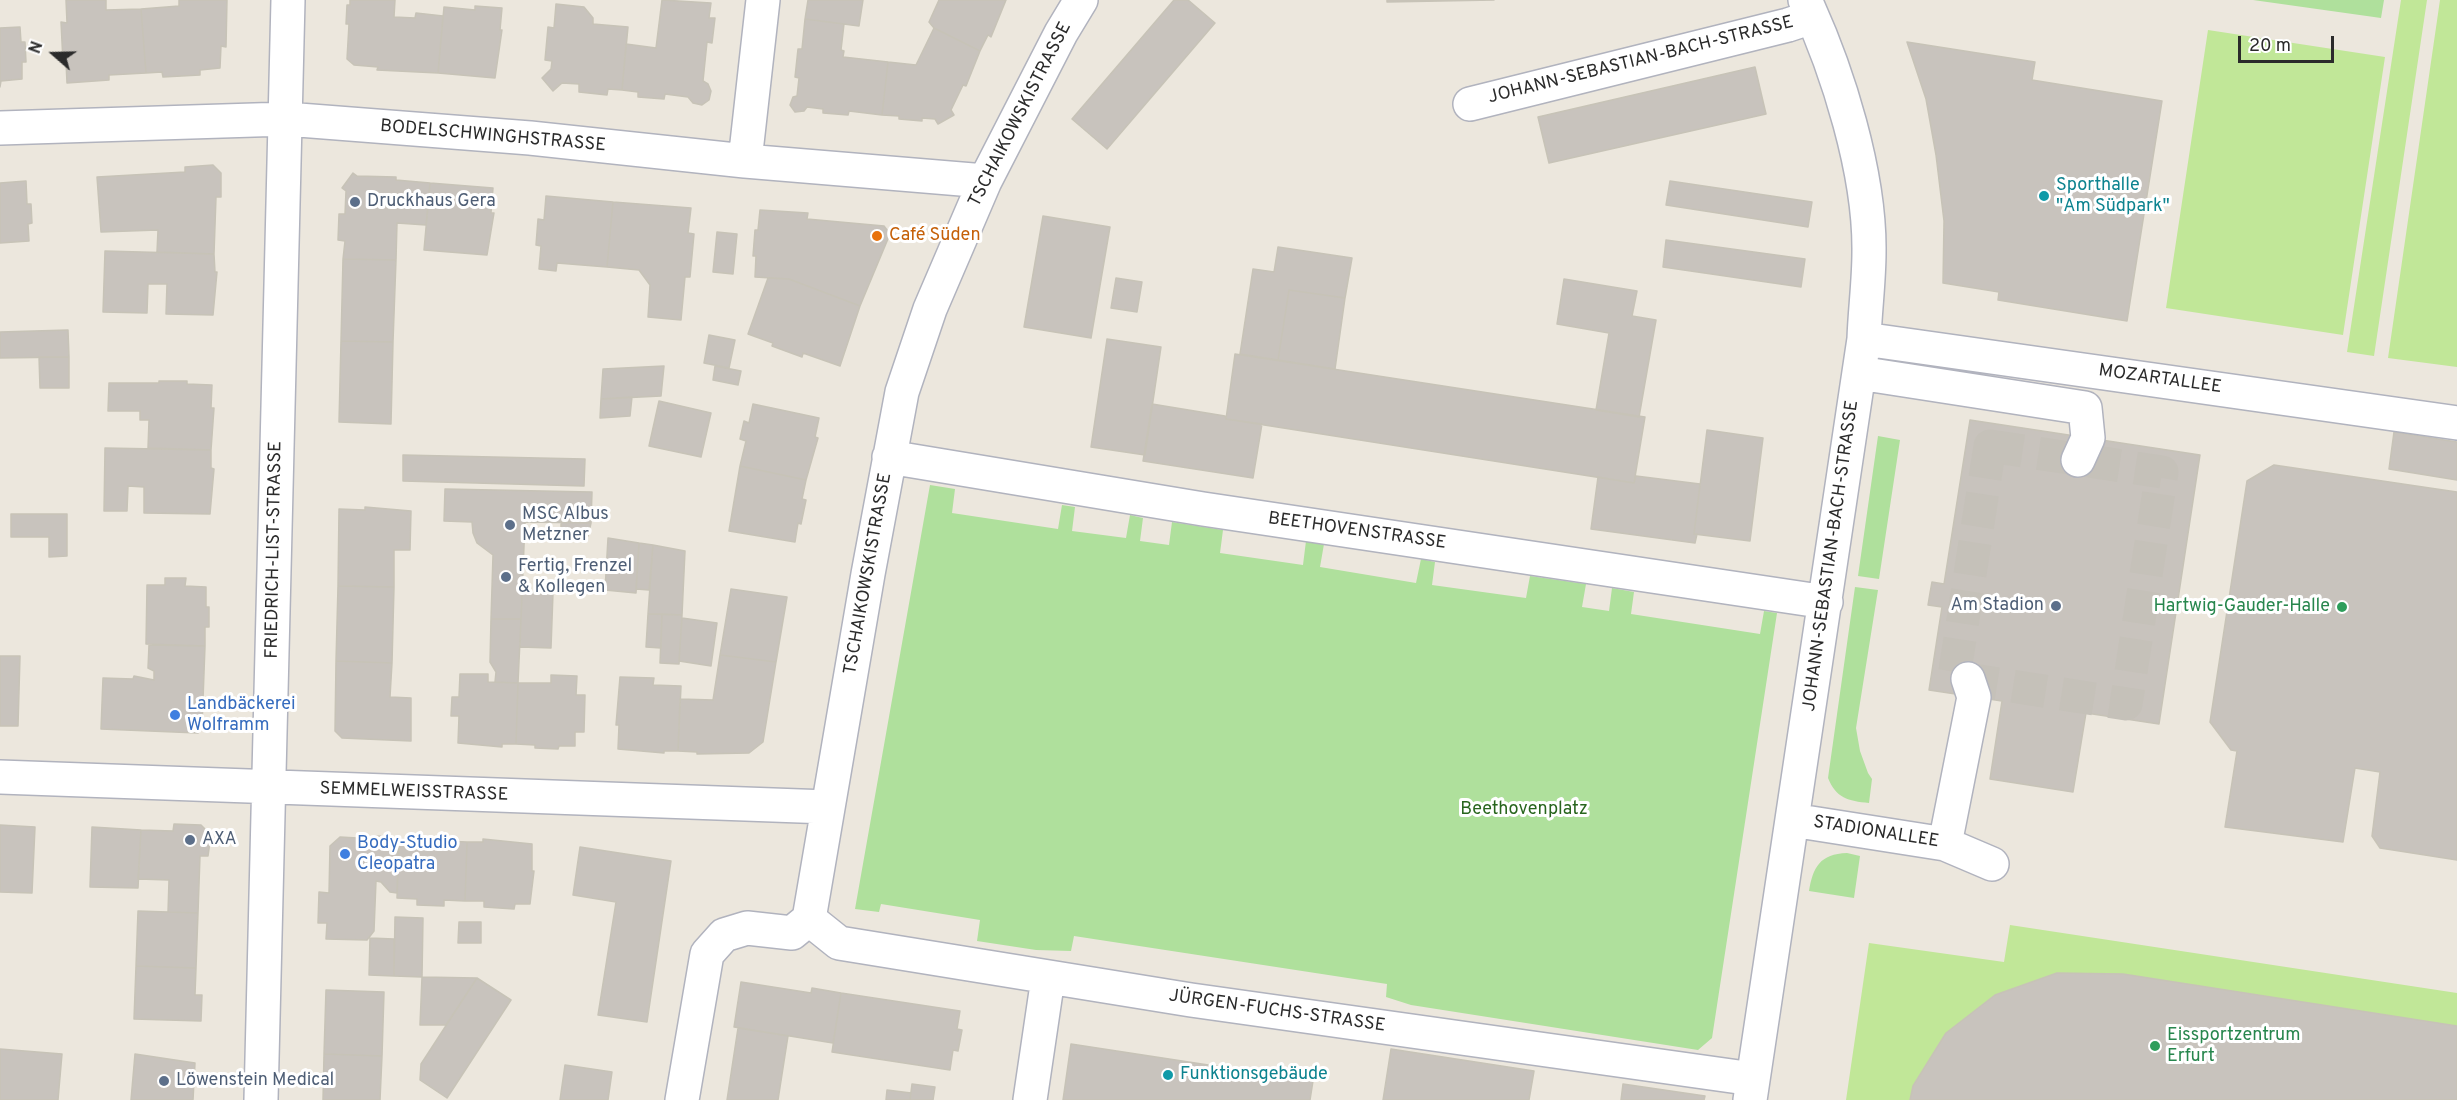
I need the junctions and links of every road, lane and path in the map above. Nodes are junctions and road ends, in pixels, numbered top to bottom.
1 (288, 0) edge
2 (763, 0) edge
3 (1080, 0) edge
4 (1809, 8) edge
5 (1470, 104) dead end
6 (286, 119) junction
7 (0, 128) edge
8 (745, 161) junction
9 (985, 181) junction
10 (1863, 339) junction
11 (1858, 373) junction
12 (2457, 423) edge
13 (890, 457) junction
14 (2078, 460) dead end
15 (1826, 602) junction
16 (1968, 679) dead end
17 (0, 777) edge
18 (269, 789) junction
19 (828, 807) junction
20 (1792, 820) junction
21 (1945, 844) junction
22 (1992, 864) dead end
23 (809, 919) junction
24 (1048, 978) junction
25 (1752, 1090) edge
26 (261, 1100) edge
27 (682, 1100) edge
28 (1030, 1100) edge

1 - 6 street, FRIEDRICH-LIST-STRASSE
2 - 8 street
3 - 9 street, TSCHAIKOWSKISTRASSE
4 - 5 street, JOHANN-SEBASTIAN-BACH-STRASSE
4 - 10 street, JOHANN-SEBASTIAN-BACH-STRASSE
6 - 7 street, BODELSCHWINGHSTRASSE
6 - 8 street, BODELSCHWINGHSTRASSE
6 - 18 street, FRIEDRICH-LIST-STRASSE
8 - 9 street, BODELSCHWINGHSTRASSE
9 - 13 street, TSCHAIKOWSKISTRASSE
10 - 11 street, JOHANN-SEBASTIAN-BACH-STRASSE
10 - 12 street, MOZARTALLEE
11 - 14 street
11 - 15 street, JOHANN-SEBASTIAN-BACH-STRASSE
13 - 15 street, BEETHOVENSTRASSE
13 - 19 street, TSCHAIKOWSKISTRASSE
15 - 20 street, JOHANN-SEBASTIAN-BACH-STRASSE
16 - 21 street
17 - 18 street, SEMMELWEISSTRASSE
18 - 19 street, SEMMELWEISSTRASSE
18 - 26 street, FRIEDRICH-LIST-STRASSE
19 - 23 street, TSCHAIKOWSKISTRASSE
20 - 21 street, STADIONALLEE
20 - 25 street, JOHANN-SEBASTIAN-BACH-STRASSE
21 - 22 street, STADIONALLEE
23 - 24 street, JÜRGEN-FUCHS-STRASSE
23 - 27 street
24 - 25 street, JÜRGEN-FUCHS-STRASSE
24 - 28 street

